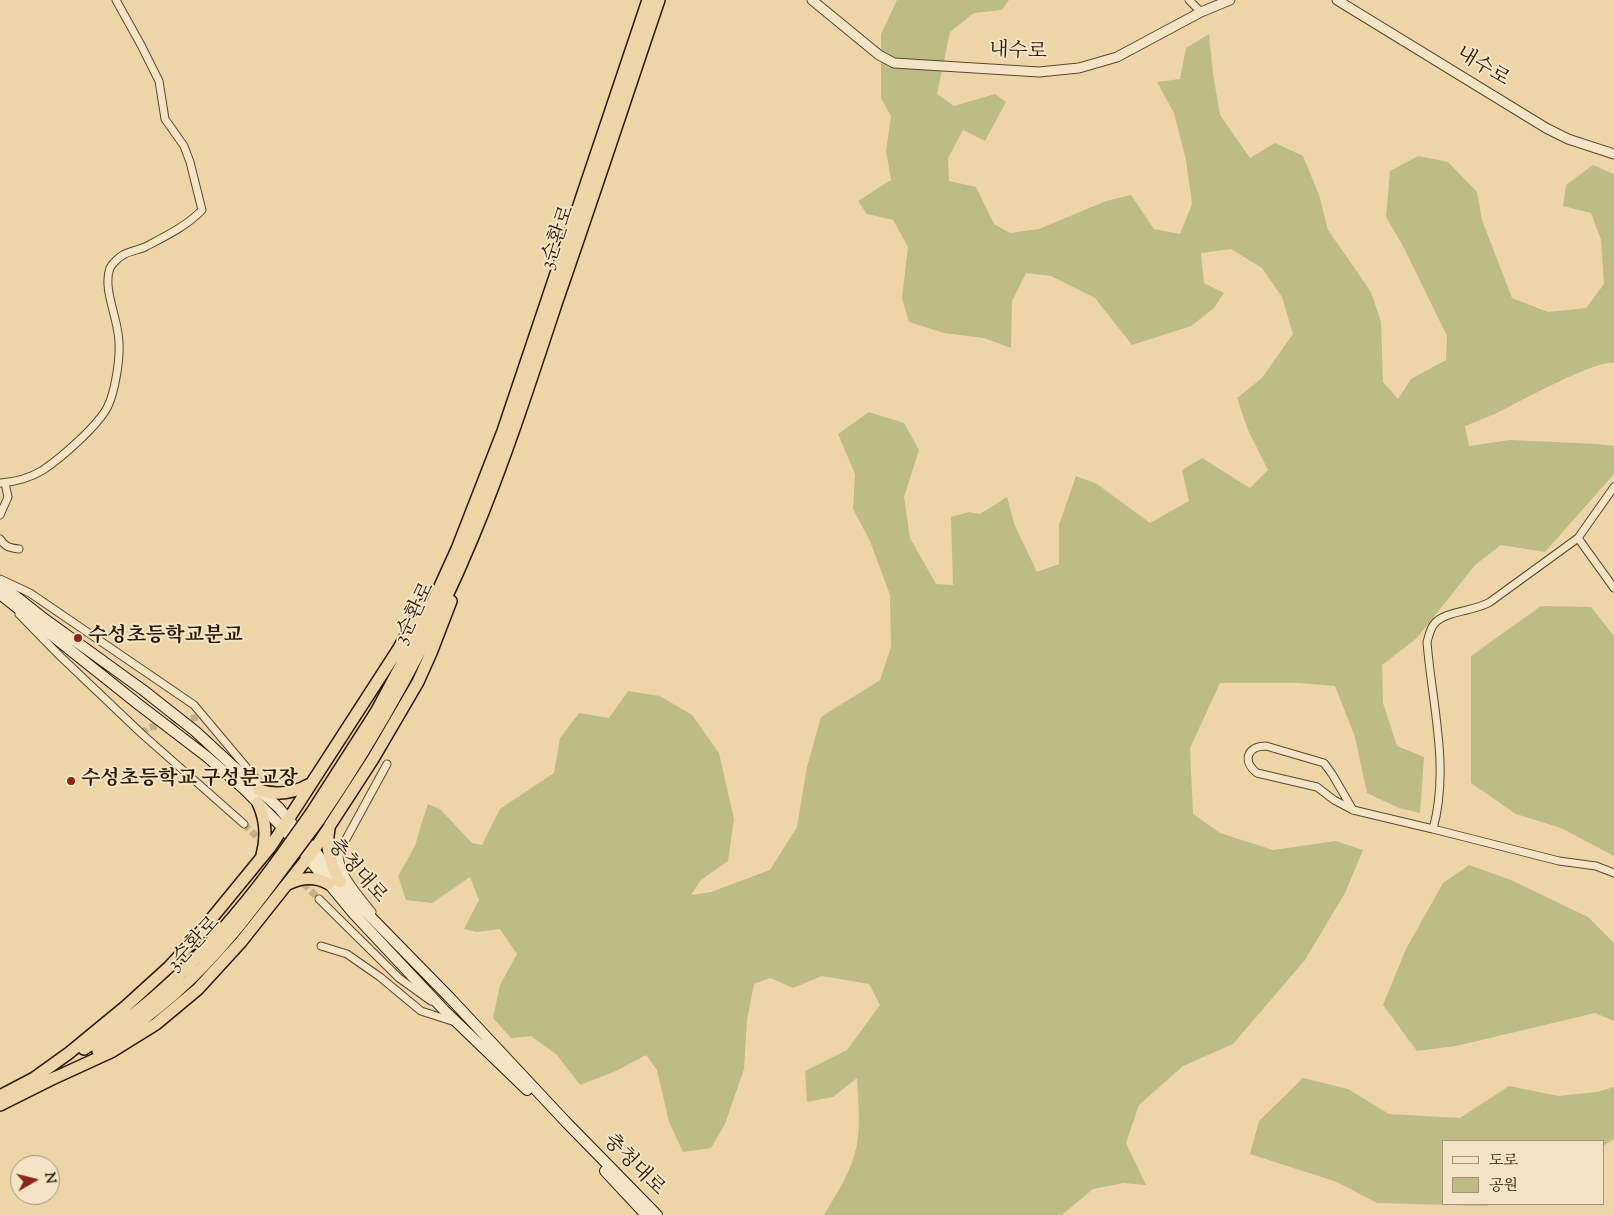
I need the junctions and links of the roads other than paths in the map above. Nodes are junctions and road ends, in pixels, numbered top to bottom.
1 (116, 0) edge
2 (648, 0) edge
3 (659, 0) edge
4 (812, 0) edge
5 (1189, 0) edge
6 (1230, 0) edge
7 (1337, 0) edge
8 (1201, 12) junction
9 (1614, 154) edge
10 (3, 483) edge
11 (1614, 487) edge
12 (488, 498) junction
13 (0, 515) edge
14 (466, 525) junction
15 (1578, 538) junction
16 (0, 540) edge
17 (19, 549) dead end
18 (0, 580) edge
19 (0, 584) edge
20 (1614, 588) edge
21 (2, 596) edge
22 (388, 764) dead end
23 (312, 783) junction
24 (259, 790) junction
25 (258, 803) junction
26 (1353, 810) junction
27 (315, 816) junction
28 (288, 820) junction
29 (244, 824) tunnel mouth
30 (331, 824) junction
31 (1433, 829) junction
32 (322, 838) junction
33 (271, 846) junction
34 (310, 854) junction
35 (260, 859) junction
36 (284, 860) junction
37 (298, 870) junction
38 (1614, 873) edge
39 (335, 883) junction
40 (286, 884) junction
41 (320, 899) tunnel mouth
42 (394, 940) junction
43 (321, 946) dead end
44 (444, 1010) junction
45 (455, 1022) junction
46 (50, 1080) junction
47 (30, 1081) junction
48 (0, 1096) edge
49 (0, 1105) edge
50 (646, 1215) edge
51 (657, 1215) edge

1 - 10 street
2 - 14 highway, 3순환로
3 - 12 highway, 3순환로
4 - 8 street, 내수로
5 - 8 street
6 - 8 street, 내수로
7 - 9 street, 내수로
10 - 13 street
11 - 15 street
12 - 27 highway, 3순환로
12 - 30 highway
14 - 23 highway
14 - 27 highway, 3순환로
15 - 20 street
15 - 31 street
16 - 17 street
18 - 24 street
19 - 24 main road, 충청대로
21 - 25 main road, 충청대로
21 - 29 street
22 - 42 street
23 - 24 highway
23 - 28 highway
24 - 28 main road, 충청대로
25 - 28 main road, 충청대로
25 - 35 highway
26 - 26 street
26 - 31 street
27 - 36 highway, 3순환로, bridge
28 - 32 highway
28 - 33 highway
28 - 34 main road, 충청대로
30 - 32 highway
30 - 39 highway
31 - 38 street
32 - 34 highway
33 - 35 highway
33 - 37 highway
34 - 37 highway
34 - 39 main road, 충청대로
35 - 47 highway
36 - 46 highway, 3순환로
36 - 47 highway, 3순환로
37 - 40 highway
39 - 40 highway
39 - 42 main road, 충청대로
39 - 44 main road, 충청대로
40 - 46 highway
41 - 44 street
42 - 51 main road, 충청대로
43 - 45 street
44 - 45 main road, 충청대로
45 - 50 main road, 충청대로
46 - 49 highway, 3순환로
47 - 48 highway, 3순환로

